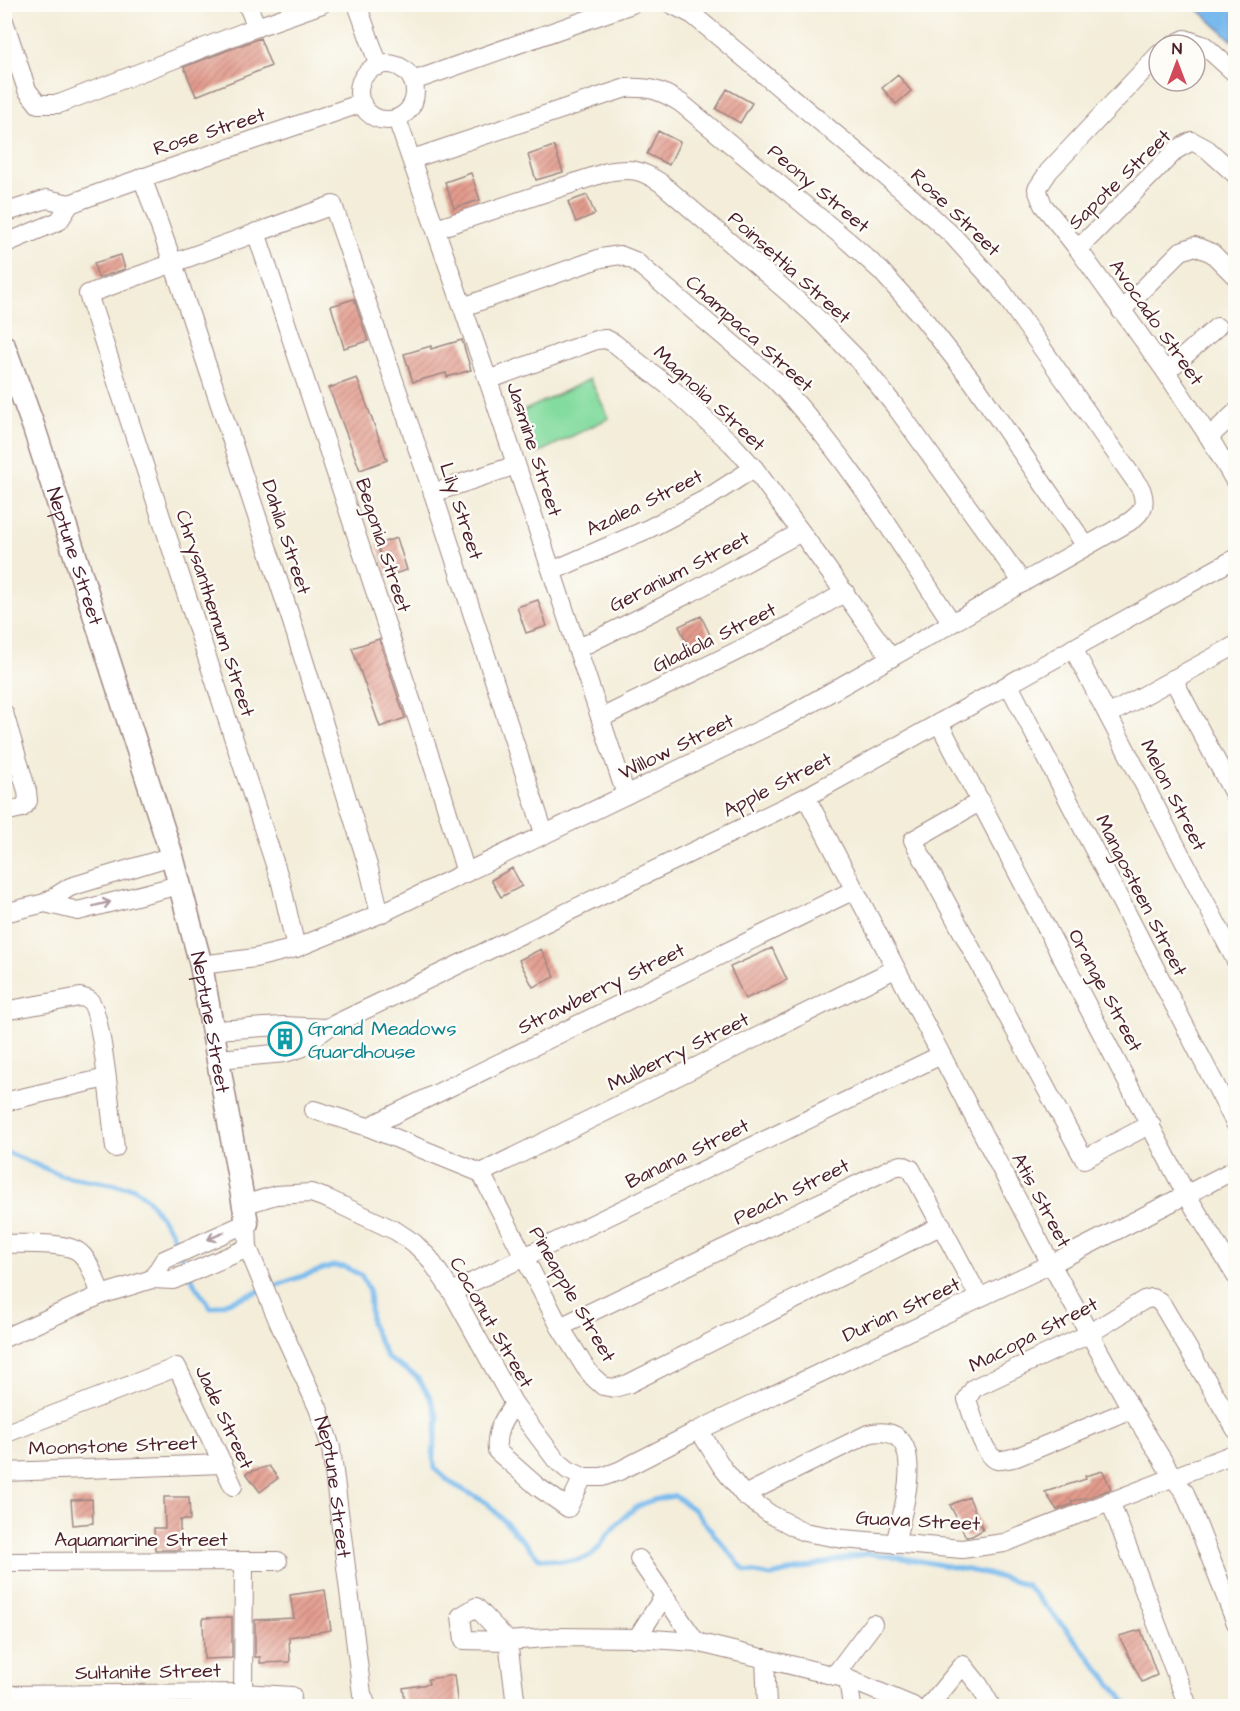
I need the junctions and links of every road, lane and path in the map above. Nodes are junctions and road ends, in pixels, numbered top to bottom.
1 (247, 4) edge
2 (322, 4) edge
3 (357, 4) edge
4 (632, 4) edge
5 (671, 4) edge
6 (4, 21) edge
7 (257, 27) junction
8 (1207, 49) edge
9 (379, 66) junction
10 (1147, 67) edge
11 (1236, 74) edge
12 (413, 81) junction
13 (362, 103) junction
14 (397, 118) junction
15 (412, 159) junction
16 (1236, 175) edge
17 (142, 177) junction
18 (70, 204) junction
19 (4, 213) edge
20 (436, 229) junction
21 (256, 232) junction
22 (9, 242) edge
23 (1078, 249) junction
24 (173, 263) junction
25 (1236, 277) edge
26 (463, 306) junction
27 (1121, 311) junction
28 (1217, 327) dead end
29 (4, 346) edge
30 (1166, 372) junction
31 (488, 380) junction
32 (1236, 412) edge
33 (1209, 437) junction
34 (516, 465) junction
35 (754, 468) junction
36 (1236, 483) edge
37 (433, 493) junction
38 (1144, 508) joint
39 (801, 532) junction
40 (1086, 546) junction
41 (1236, 558) edge
42 (552, 571) junction
43 (1023, 583) junction
44 (845, 592) junction
45 (952, 623) junction
46 (1236, 645) edge
47 (1073, 648) junction
48 (577, 649) junction
49 (891, 658) junction
50 (1173, 679) junction
51 (1009, 685) junction
52 (4, 713) edge
53 (1108, 715) junction
54 (601, 718) junction
55 (939, 723) junction
56 (626, 795) junction
57 (806, 797) junction
58 (1236, 798) edge
59 (981, 801) junction
60 (13, 810) edge
61 (544, 833) junction
62 (172, 856) junction
63 (466, 873) junction
64 (179, 885) junction
65 (854, 890) junction
66 (45, 903) junction
67 (4, 913) edge
68 (380, 914) junction
69 (296, 948) junction
70 (1236, 962) edge
71 (201, 965) junction
72 (896, 969) junction
73 (4, 1011) edge
74 (327, 1028) junction
75 (214, 1030) junction
76 (941, 1055) junction
77 (219, 1059) junction
78 (106, 1078) junction
79 (4, 1102) edge
80 (314, 1110) dead end
81 (1151, 1124) junction
82 (1236, 1125) edge
83 (368, 1127) junction
84 (114, 1148) dead end
85 (1236, 1169) edge
86 (481, 1173) junction
87 (1186, 1194) junction
88 (245, 1214) junction
89 (942, 1225) junction
90 (4, 1244) edge
91 (251, 1256) junction
92 (524, 1257) junction
93 (1051, 1264) junction
94 (1236, 1276) edge
95 (152, 1279) junction
96 (452, 1292) junction
97 (101, 1295) junction
98 (979, 1297) junction
99 (561, 1327) junction
100 (1089, 1334) junction
101 (4, 1338) edge
102 (514, 1404) junction
103 (1131, 1409) junction
104 (699, 1430) junction
105 (1236, 1430) edge
106 (4, 1434) edge
107 (1236, 1453) edge
108 (223, 1464) junction
109 (4, 1472) edge
110 (583, 1478) junction
111 (1173, 1478) junction
112 (233, 1486) dead end
113 (744, 1494) junction
114 (1110, 1501) junction
115 (895, 1544) junction
116 (639, 1559) dead end
117 (4, 1562) edge
118 (244, 1562) junction
119 (278, 1562) dead end
120 (664, 1596) junction
121 (1236, 1623) edge
122 (873, 1624) dead end
123 (637, 1638) junction
124 (696, 1642) junction
125 (765, 1658) junction
126 (841, 1677) junction
127 (243, 1693) junction
128 (4, 1695) edge
129 (292, 1696) dead end
130 (367, 1707) edge
131 (516, 1707) edge
132 (767, 1707) edge
133 (852, 1707) edge
134 (913, 1707) edge
135 (928, 1707) edge
136 (991, 1707) edge
137 (1188, 1707) edge

1 - 7 street
2 - 7 street
3 - 9 street
4 - 12 street
5 - 38 street, Rose Street
6 - 7 street
8 - 11 street
9 - 12 street
9 - 13 street
10 - 23 street, Avocado Street
12 - 14 street
13 - 14 street
13 - 17 street, Rose Street
14 - 15 street, Jasmine Street
15 - 20 street, Jasmine Street
15 - 40 street, Peony Street
16 - 23 street, Sapote Street
17 - 18 street, Rose Street
17 - 24 street, Dahila Street
18 - 19 street, Rose Street
18 - 22 street, Rose Street
19 - 22 street
20 - 26 street, Jasmine Street
20 - 43 street, Poinsettia Street
21 - 24 street
21 - 37 street, Lily Street
21 - 63 street, Begonia Street
23 - 27 street, Avocado Street
24 - 68 street, Dahila Street
24 - 69 street, Chrysanthemum Street
25 - 27 street
26 - 31 street, Jasmine Street
26 - 45 street, Champaca Street
27 - 30 street, Avocado Street
28 - 30 street
29 - 62 street, Neptune Street
30 - 33 street, Avocado Street
31 - 34 street, Jasmine Street
31 - 35 street, Magnolia Street
32 - 33 street
33 - 36 street, Avocado Street
34 - 37 street
34 - 42 street, Jasmine Street
35 - 39 street, Magnolia Street
35 - 42 street, Azalea Street
37 - 61 street, Lily Street
38 - 40 street, Willow Street
39 - 44 street, Magnolia Street
39 - 48 street, Geranium Street
40 - 43 street, Willow Street
41 - 47 street, Apple Street
42 - 48 street, Jasmine Street
43 - 45 street, Willow Street
44 - 49 street, Magnolia Street
44 - 54 street, Gladiola Street
45 - 49 street, Willow Street
46 - 50 street
47 - 51 street, Apple Street
47 - 53 street, Melon Street
48 - 54 street, Jasmine Street
49 - 56 street, Willow Street
50 - 53 street
50 - 58 street
51 - 55 street, Apple Street
51 - 82 street, Mangosteen Street
52 - 60 street
53 - 70 street, Melon Street
54 - 56 street, Jasmine Street
55 - 57 street, Apple Street
55 - 59 street, Orange Street
56 - 61 street, Willow Street
57 - 65 street, Atis Street
57 - 74 street, Apple Street
59 - 81 street, Orange Street
59 - 81 street
61 - 63 street, Willow Street
62 - 64 street, Neptune Street
62 - 66 street
63 - 68 street, Willow Street
66 -> 64 street
64 - 71 street, Neptune Street
65 - 72 street, Atis Street
65 - 83 street, Strawberry Street
66 - 67 street
68 - 69 street, Willow Street
69 - 71 street, Willow Street
71 - 75 street, Neptune Street
72 - 76 street, Atis Street
72 - 86 street, Mulberry Street
73 - 78 street
74 - 75 street, Apple Street
74 - 77 street, Apple Street
75 - 77 street, Neptune Street
76 - 92 street, Banana Street
76 - 93 street, Atis Street
77 - 88 street, Neptune Street
78 - 79 street
78 - 84 street
80 - 83 street
81 - 87 street, Orange Street
83 - 86 street
85 - 87 street, Durian Street
86 - 92 street, Pineapple Street
87 - 93 street, Durian Street
87 - 94 street, Orange Street
88 - 91 street, Neptune Street
88 -> 95 street, Coconut Street
88 - 96 street, Coconut Street
89 - 98 street, Peach Street
89 - 99 street, Pineapple Street
89 - 99 street, Peach Street
90 - 97 street
91 - 95 street
91 - 130 street, Neptune Street
92 - 96 street, Banana Street
92 - 99 street, Pineapple Street
93 - 98 street, Durian Street
93 - 100 street, Atis Street
95 - 97 street
96 - 102 street, Coconut Street
97 - 101 street
98 - 104 street, Durian Street
100 - 103 street, Atis Street
100 - 103 street, Macopa Street
100 - 105 street, Macopa Street
102 - 110 street, Coconut Street
102 - 110 street
103 - 111 street, Atis Street
104 - 110 street, Durian Street
104 - 113 street, Guava Street
106 - 108 street, Jade Street
107 - 111 street, Guava Street
108 - 109 street, Moonstone Street
108 - 112 street, Jade Street
111 - 114 street, Guava Street
111 - 121 street, Atis Street
113 - 115 street, Guava Street
113 - 115 street
114 - 115 street, Guava Street
114 - 137 street
116 - 120 street
117 - 118 street, Aquamarine Street
118 - 119 street, Aquamarine Street
118 - 127 street
120 - 123 street
120 - 124 street
122 - 126 street
123 - 124 street
123 - 131 street
124 - 125 street
125 - 126 street
125 - 132 street
126 - 133 street
126 - 134 street
127 - 128 street, Sultanite Street
127 - 129 street, Sultanite Street
135 - 136 street

